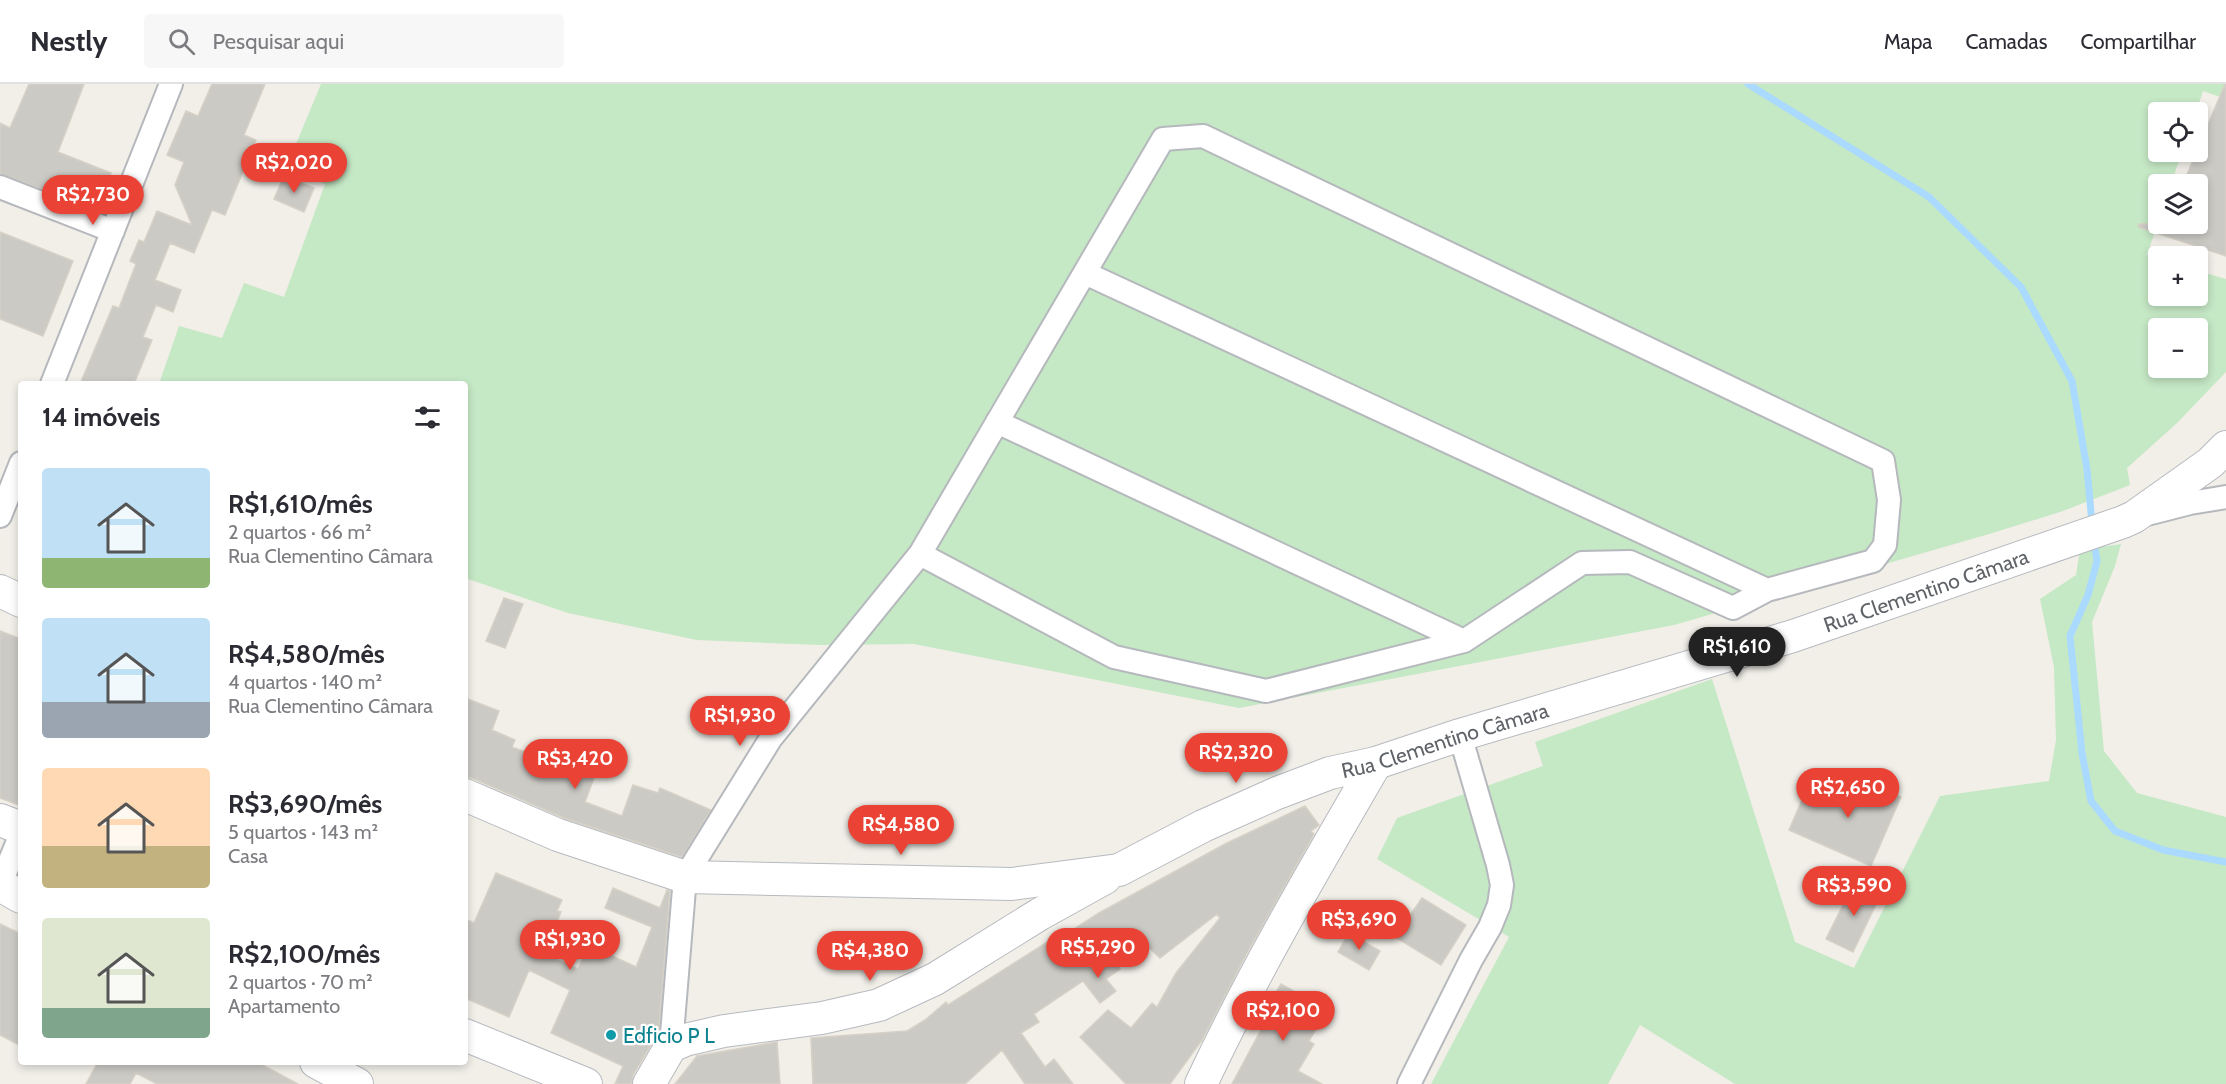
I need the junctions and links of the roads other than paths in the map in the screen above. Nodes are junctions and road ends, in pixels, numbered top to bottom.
1 (171, 84) edge
2 (0, 187) edge
3 (113, 231) junction
4 (1085, 273) junction
5 (53, 381) edge
6 (997, 422) junction
7 (2226, 447) edge
8 (18, 471) edge
9 (2226, 497) edge
10 (0, 516) edge
11 (2128, 520) junction
12 (920, 554) junction
13 (1767, 590) junction
14 (0, 591) edge
15 (18, 600) edge
16 (1464, 641) junction
17 (1460, 735) junction
18 (1376, 763) junction
19 (468, 796) edge
20 (0, 820) edge
21 (18, 827) edge
22 (18, 841) edge
23 (1119, 870) junction
24 (685, 877) junction
25 (0, 885) edge
26 (18, 895) edge
27 (468, 1036) edge
28 (672, 1046) junction
29 (322, 1065) edge
30 (357, 1084) edge
31 (586, 1084) edge
32 (649, 1084) edge
33 (1201, 1084) edge
34 (1409, 1084) edge

1 - 3 street
2 - 3 street
3 - 5 street
4 - 6 street
4 - 13 street
4 - 13 street
6 - 12 street
6 - 16 street
7 - 11 main road, Rua Clementino Câmara
8 - 10 street
9 - 11 street
11 - 17 main road, Rua Clementino Câmara
12 - 16 street
12 - 24 street
13 - 16 street
14 - 15 main road
17 - 18 main road, Rua Clementino Câmara
17 - 34 street
18 - 23 main road, Rua Clementino Câmara
18 - 33 main road
19 - 24 main road, Rua Clementino Câmara
20 - 21 main road
22 - 25 street
23 - 24 main road, Rua Clementino Câmara
23 - 28 main road
24 - 28 street
25 - 26 main road
27 - 31 main road
28 - 32 main road
29 - 30 main road

